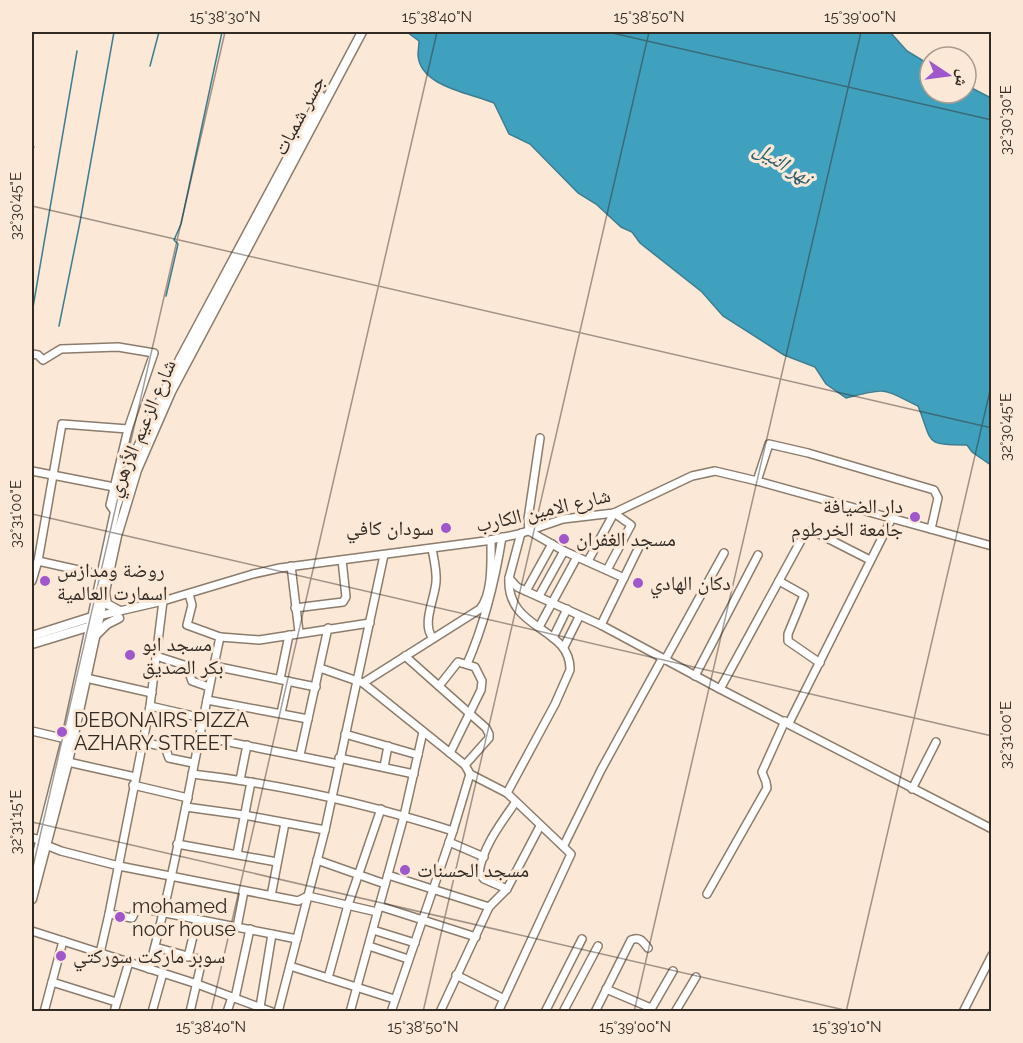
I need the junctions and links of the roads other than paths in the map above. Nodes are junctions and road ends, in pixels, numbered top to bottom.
1 (356, 32) edge
2 (362, 32) edge
3 (262, 212) junction
4 (32, 354) edge
5 (128, 429) junction
6 (540, 438) dead end
7 (32, 471) edge
8 (54, 476) junction
9 (757, 481) junction
10 (114, 487) junction
11 (115, 512) junction
12 (614, 513) junction
13 (892, 518) junction
14 (931, 529) junction
15 (525, 532) junction
16 (502, 537) junction
17 (491, 540) junction
18 (552, 544) junction
19 (992, 546) edge
20 (639, 547) dead end
21 (432, 549) junction
22 (564, 551) junction
23 (724, 553) dead end
24 (384, 555) junction
25 (758, 555) dead end
26 (577, 556) junction
27 (342, 560) junction
28 (870, 560) junction
29 (38, 561) junction
30 (588, 561) junction
31 (291, 566) junction
32 (34, 570) edge
33 (607, 570) junction
34 (100, 575) junction
35 (509, 578) junction
36 (624, 578) junction
37 (32, 580) edge
38 (779, 581) junction
39 (105, 585) junction
40 (526, 591) junction
41 (189, 594) junction
42 (539, 596) junction
43 (163, 601) junction
44 (553, 602) junction
45 (295, 608) junction
46 (567, 609) junction
47 (119, 614) junction
48 (579, 617) junction
49 (92, 618) junction
50 (370, 623) junction
51 (601, 625) junction
52 (538, 627) junction
53 (328, 628) junction
54 (73, 631) junction
55 (299, 632) junction
56 (289, 635) junction
57 (32, 636) edge
58 (94, 637) junction
59 (220, 637) junction
60 (432, 638) junction
61 (552, 638) junction
62 (86, 642) junction
63 (32, 644) edge
64 (564, 646) junction
65 (156, 656) junction
66 (405, 656) junction
67 (663, 659) junction
68 (820, 663) junction
69 (467, 664) junction
70 (214, 666) junction
71 (320, 668) junction
72 (694, 676) junction
73 (86, 678) junction
74 (280, 679) junction
75 (288, 681) junction
76 (360, 681) junction
77 (439, 686) junction
78 (209, 687) junction
79 (316, 687) junction
80 (720, 689) junction
81 (152, 693) junction
82 (207, 700) junction
83 (150, 706) junction
84 (281, 713) junction
85 (469, 714) junction
86 (202, 718) junction
87 (308, 719) junction
88 (787, 722) junction
89 (32, 731) edge
90 (423, 732) junction
91 (345, 734) junction
92 (199, 736) junction
93 (66, 739) junction
94 (143, 742) junction
95 (936, 742) dead end
96 (247, 745) junction
97 (388, 746) junction
98 (450, 753) junction
99 (300, 755) junction
100 (418, 755) junction
101 (339, 761) junction
102 (68, 762) junction
103 (193, 763) junction
104 (465, 765) junction
105 (384, 767) junction
106 (192, 774) junction
107 (414, 774) junction
108 (470, 774) junction
109 (240, 780) junction
110 (134, 781) junction
111 (251, 782) junction
112 (912, 789) junction
113 (507, 793) junction
114 (188, 798) junction
115 (332, 798) junction
116 (515, 803) junction
117 (186, 807) junction
118 (381, 809) junction
119 (244, 815) junction
120 (404, 816) junction
121 (285, 823) junction
122 (540, 826) junction
123 (992, 829) edge
124 (325, 830) junction
125 (453, 831) junction
126 (39, 841) edge
127 (449, 842) junction
128 (177, 844) junction
129 (564, 845) junction
130 (237, 854) junction
131 (484, 857) junction
132 (318, 860) junction
133 (277, 862) junction
134 (119, 866) junction
135 (32, 874) edge
136 (359, 875) junction
137 (388, 875) junction
138 (170, 876) junction
139 (385, 884) junction
140 (433, 889) junction
141 (507, 889) junction
142 (244, 891) junction
143 (707, 894) dead end
144 (271, 896) junction
145 (308, 896) junction
146 (32, 899) edge
147 (348, 905) junction
148 (489, 907) junction
149 (378, 909) junction
150 (164, 912) junction
151 (110, 914) junction
152 (197, 920) junction
153 (422, 921) junction
154 (237, 927) junction
155 (250, 929) junction
156 (373, 930) junction
157 (32, 931) edge
158 (272, 934) junction
159 (476, 937) junction
160 (297, 939) junction
161 (582, 939) dead end
162 (63, 941) junction
163 (415, 943) junction
164 (369, 946) junction
165 (598, 946) dead end
166 (155, 947) junction
167 (648, 948) dead end
168 (100, 953) junction
169 (992, 955) edge
170 (188, 957) junction
171 (408, 959) junction
172 (129, 962) junction
173 (290, 966) junction
174 (149, 969) junction
175 (673, 971) dead end
176 (163, 973) junction
177 (456, 975) junction
178 (696, 977) dead end
179 (328, 978) junction
180 (52, 982) junction
181 (197, 984) junction
182 (357, 987) junction
183 (606, 989) junction
184 (233, 998) junction
185 (394, 999) junction
186 (504, 999) junction
187 (116, 1002) junction
188 (266, 1010) edge
189 (651, 1010) edge
190 (44, 1011) edge
191 (114, 1011) edge
192 (152, 1011) edge
193 (190, 1011) edge
194 (227, 1011) edge
195 (278, 1011) edge
196 (350, 1011) edge
197 (391, 1011) edge
198 (440, 1011) edge
199 (498, 1011) edge
200 (545, 1011) edge
201 (563, 1011) edge
202 (595, 1011) edge
203 (675, 1011) edge
204 (963, 1011) edge

1 - 3 main road, جسر شمبات
2 - 3 main road, جسر شمبات
3 - 11 main road, شارع الزعيم الأزهري
3 - 39 main road, شارع الزعيم الأزهري
4 - 5 street
5 - 8 street
5 - 10 street
6 - 15 street
7 - 8 street
8 - 10 street
8 - 29 street
9 - 12 street, شارع الامين الكارب
9 - 13 street, شارع الامين الكارب
9 - 14 street
10 - 11 street
11 - 34 main road, شارع الزعيم الأزهري
12 - 15 street, شارع الامين الكارب
12 - 30 street
12 - 33 street
13 - 14 street, شارع الامين الكارب
13 - 28 street
14 - 19 street, شارع الامين الكارب
15 - 16 street, شارع الامين الكارب
15 - 18 street
15 - 35 street
16 - 17 street, شارع الامين الكارب
16 - 69 street
17 - 21 street, شارع الامين الكارب
17 - 60 street
18 - 22 street
18 - 40 street
20 - 36 street
21 - 24 street, شارع الامين الكارب
21 - 60 street
22 - 26 street
22 - 42 street
23 - 67 street
24 - 27 street, شارع الامين الكارب
24 - 50 street
25 - 72 street
26 - 30 street
26 - 44 street
27 - 31 street, شارع الامين الكارب
27 - 45 street
28 - 38 street
28 - 68 street
29 - 32 street
29 - 34 street
30 - 33 street
31 - 41 street, شارع الامين الكارب
31 - 45 street
32 - 37 street
33 - 36 street
34 - 49 main road, شارع الزعيم الأزهري
35 - 40 street
35 - 52 street
36 - 51 street
38 - 68 street
38 - 80 street
39 - 47 main road
39 - 49 main road, شارع الزعيم الأزهري
40 - 42 street
41 - 43 street, شارع الامين الكارب
41 - 59 street
42 - 44 street
43 - 47 street, شارع الامين الكارب
43 - 65 street
44 - 46 street
44 - 52 street
45 - 55 street
46 - 48 street
46 - 61 street
47 - 49 street
47 - 58 main road
48 - 51 street
48 - 64 street
49 - 54 main road
49 - 57 main road
49 - 58 main road, شارع الزعيم الأزهري
49 - 62 main road, شارع الزعيم الأزهري
50 - 53 street
50 - 76 street
51 - 67 street
52 - 61 street
53 - 55 street
53 - 71 street
54 - 62 main road
54 - 63 main road
55 - 56 street
56 - 59 street
56 - 74 street
58 - 73 main road, شارع الزعيم الأزهري
59 - 70 street
60 - 66 street
61 - 64 street
62 - 93 main road, شارع الزعيم الأزهري
64 - 113 street
65 - 78 street
65 - 81 street
66 - 76 street
66 - 77 street
67 - 72 street
67 - 129 street
68 - 88 street
69 - 77 street
69 - 85 street
70 - 74 street
70 - 78 street
71 - 76 street
71 - 79 street
72 - 80 street
73 - 81 street
73 - 102 main road, شارع الزعيم الأزهري
74 - 75 street
75 - 79 street
75 - 84 street
76 - 90 street
76 - 91 street
77 - 85 street
78 - 82 street
79 - 87 street
80 - 88 street
81 - 83 street
82 - 84 street
82 - 86 street
83 - 86 street
83 - 94 street
84 - 87 street
85 - 98 street
85 - 104 street
86 - 92 street
87 - 99 street
88 - 112 street
88 - 143 street
89 - 93 street
90 - 98 street
90 - 100 street
91 - 97 street
91 - 101 street
92 - 96 street
92 - 103 street
93 - 126 main road, شارع الزعيم الأزهري
94 - 103 street
94 - 110 street
95 - 112 street
96 - 99 street
96 - 109 street
97 - 100 street
97 - 105 street
98 - 104 street
99 - 101 street
100 - 107 street
101 - 105 street
101 - 115 street
102 - 110 street
102 - 126 main road, شارع الزعيم الأزهري
103 - 106 street
104 - 108 street
105 - 107 street
106 - 109 street
106 - 114 street
107 - 120 street
108 - 113 street
108 - 125 street
109 - 111 street
110 - 114 street
110 - 134 street
111 - 115 street
111 - 119 street
112 - 123 street
113 - 116 street
114 - 117 street
115 - 118 street
115 - 124 street
116 - 122 street
116 - 131 street
117 - 119 street
117 - 128 street
118 - 120 street
118 - 136 street
119 - 121 street
119 - 130 street
120 - 125 street
120 - 137 street
121 - 124 street
121 - 133 street
122 - 129 street
122 - 141 street
124 - 132 street
125 - 127 street
126 - 134 street
126 - 135 main road, شارع الزعيم الأزهري
126 - 146 main road, شارع الزعيم الأزهري
127 - 131 street
127 - 140 street
128 - 130 street
128 - 138 street
129 - 186 street
130 - 133 street
131 - 141 street
132 - 136 street
132 - 145 street
133 - 144 street
134 - 138 street
134 - 151 street
136 - 139 street
136 - 147 street
137 - 139 street
137 - 140 street
138 - 142 street
138 - 150 street
139 - 149 street
140 - 148 street
140 - 153 street
141 - 148 street
142 - 144 street
142 - 154 street
144 - 145 street
145 - 147 street
145 - 160 street
147 - 149 street
147 - 179 street
148 - 159 street
149 - 153 street
149 - 156 street
150 - 151 street
150 - 152 street
150 - 166 street
151 - 168 street
152 - 154 street
152 - 170 street
153 - 159 street
153 - 163 street
154 - 155 street
155 - 158 street
155 - 184 street
156 - 163 street
156 - 164 street
157 - 162 street
158 - 160 street
158 - 188 street
159 - 177 street
160 - 173 street
161 - 200 street
162 - 168 street
162 - 180 street
163 - 171 street
164 - 171 street
164 - 182 street
165 - 201 street
166 - 170 street
166 - 174 street
167 - 183 street
168 - 172 street
169 - 204 street
170 - 181 street
171 - 185 street
172 - 174 street
172 - 187 street
173 - 179 street
173 - 195 street
174 - 176 street
175 - 189 street
176 - 181 street
176 - 192 street
177 - 186 street
177 - 198 street
178 - 203 street
179 - 182 street
180 - 187 street
180 - 190 street
181 - 184 street
181 - 193 street
182 - 185 street
182 - 196 street
183 - 189 street
183 - 202 street
184 - 188 street
184 - 194 street
185 - 197 street
186 - 199 street
187 - 191 street

